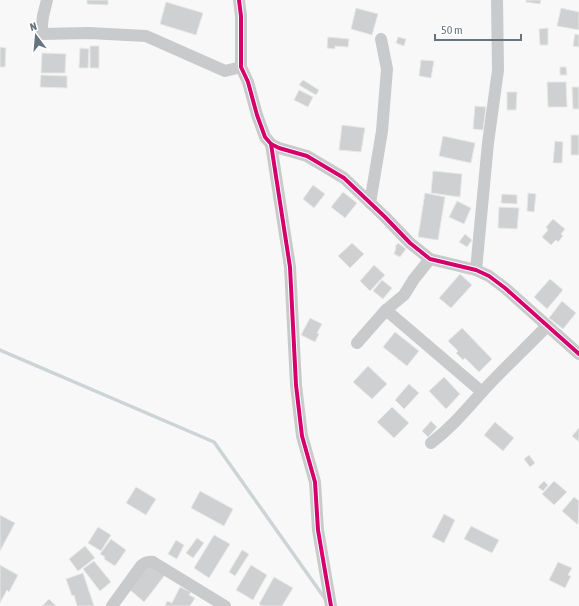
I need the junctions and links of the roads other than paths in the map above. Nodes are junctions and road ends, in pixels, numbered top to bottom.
1 (47, 0) edge
2 (239, 0) edge
3 (497, 0) edge
4 (381, 39) dead end
5 (241, 67) junction
6 (271, 144) junction
7 (370, 203) junction
8 (430, 258) junction
9 (476, 270) junction
10 (386, 310) junction
11 (547, 326) junction
12 (357, 343) dead end
13 (579, 354) edge
14 (482, 392) junction
15 (431, 442) dead end
16 (112, 606) edge
17 (226, 606) edge
18 (331, 606) edge

1 - 5 street
2 - 5 street
3 - 9 street
4 - 7 street
5 - 6 street
6 - 7 street
6 - 18 street
7 - 8 street
8 - 9 street
8 - 10 street
9 - 11 street
10 - 12 street
10 - 14 street
11 - 13 street
11 - 14 street
14 - 15 street
16 - 17 street

